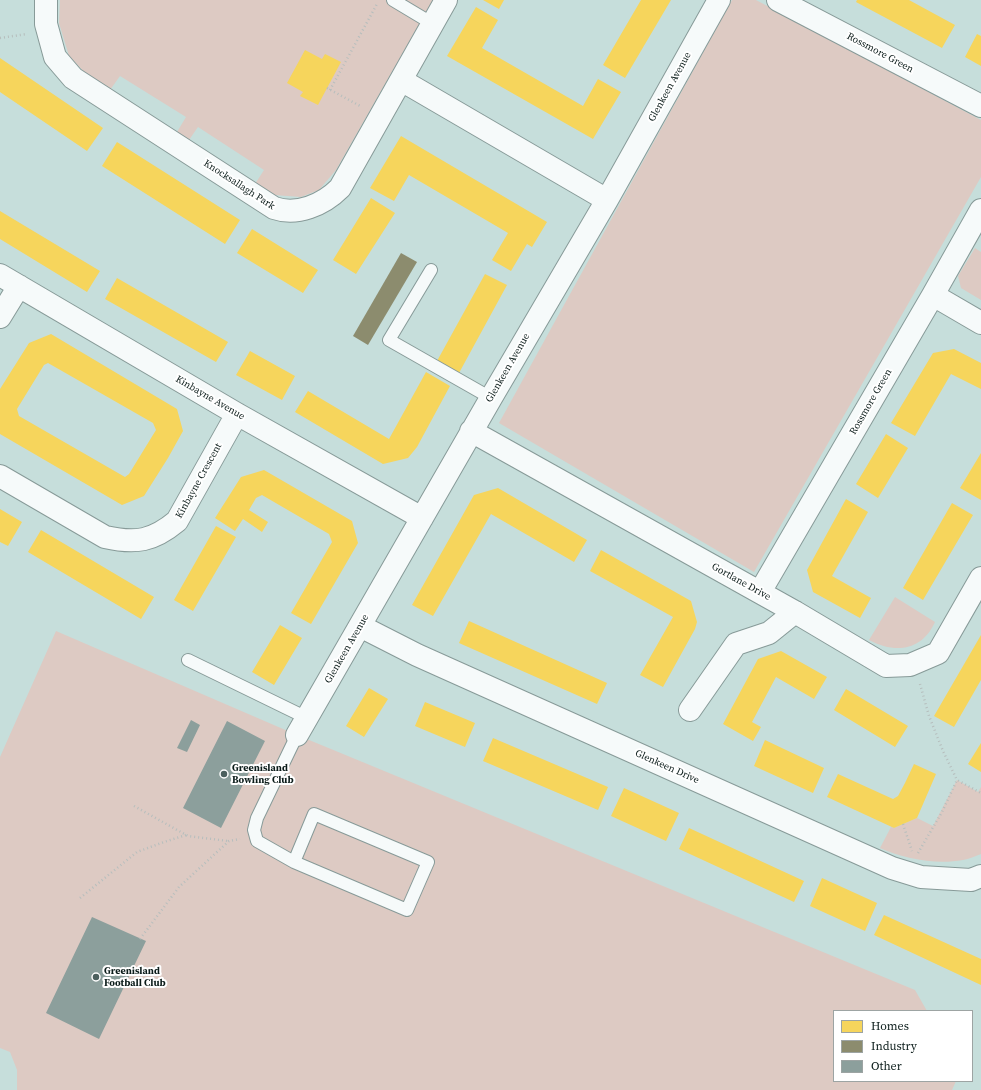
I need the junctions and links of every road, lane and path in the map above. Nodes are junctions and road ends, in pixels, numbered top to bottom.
1 (46, 0) edge
2 (379, 0) edge
3 (393, 0) edge
4 (446, 0) edge
5 (719, 0) edge
6 (778, 0) edge
7 (433, 24) junction
8 (48, 31) junction
9 (0, 38) edge
10 (401, 80) junction
11 (981, 106) edge
12 (381, 116) junction
13 (607, 200) junction
14 (981, 210) edge
15 (431, 270) dead end
16 (0, 275) edge
17 (19, 286) junction
18 (934, 295) junction
19 (0, 317) edge
20 (981, 323) edge
21 (491, 398) junction
22 (236, 414) junction
23 (471, 431) junction
24 (0, 476) edge
25 (422, 518) junction
26 (981, 578) edge
27 (760, 592) junction
28 (794, 612) junction
29 (360, 626) junction
30 (188, 660) dead end
31 (919, 680) dead end
32 (690, 710) dead end
33 (302, 726) junction
34 (957, 780) junction
35 (981, 793) edge
36 (134, 806) dead end
37 (903, 824) dead end
38 (186, 835) junction
39 (256, 836) junction
40 (229, 841) junction
41 (913, 852) dead end
42 (915, 859) dead end
43 (294, 862) junction
44 (981, 876) edge
45 (80, 898) dead end
46 (140, 939) dead end

1 - 8 street, Knocksallagh Park
2 - 12 path
3 - 7 lane
4 - 7 street, Knocksallagh Park
5 - 13 street, Glenkeen Avenue
6 - 11 street, Rossmore Green
7 - 10 street, Knocksallagh Park
8 - 9 path
8 - 12 street, Knocksallagh Park
10 - 12 street, Knocksallagh Park
10 - 13 street
13 - 21 street, Glenkeen Avenue
14 - 18 street, Rossmore Green
15 - 21 lane
16 - 17 street, Kinbayne Avenue
17 - 19 street
17 - 22 street, Kinbayne Avenue
18 - 20 street
18 - 27 street, Rossmore Green
21 - 23 street, Glenkeen Avenue
22 - 24 street, Kinbayne Crescent
22 - 25 street, Kinbayne Avenue
23 - 25 street, Glenkeen Avenue
23 - 27 street, Gortlane Drive
25 - 29 street, Glenkeen Avenue
26 - 28 street, Gortlane Drive
27 - 28 street, Gortlane Drive
28 - 32 street
29 - 33 street, Glenkeen Avenue
29 - 44 street, Glenkeen Drive
30 - 33 lane
31 - 34 path
33 - 39 lane
34 - 35 path
34 - 42 path
36 - 38 path
37 - 41 path
38 - 40 path
38 - 45 path
39 - 40 path
39 - 43 lane
40 - 46 path
43 - 43 lane

